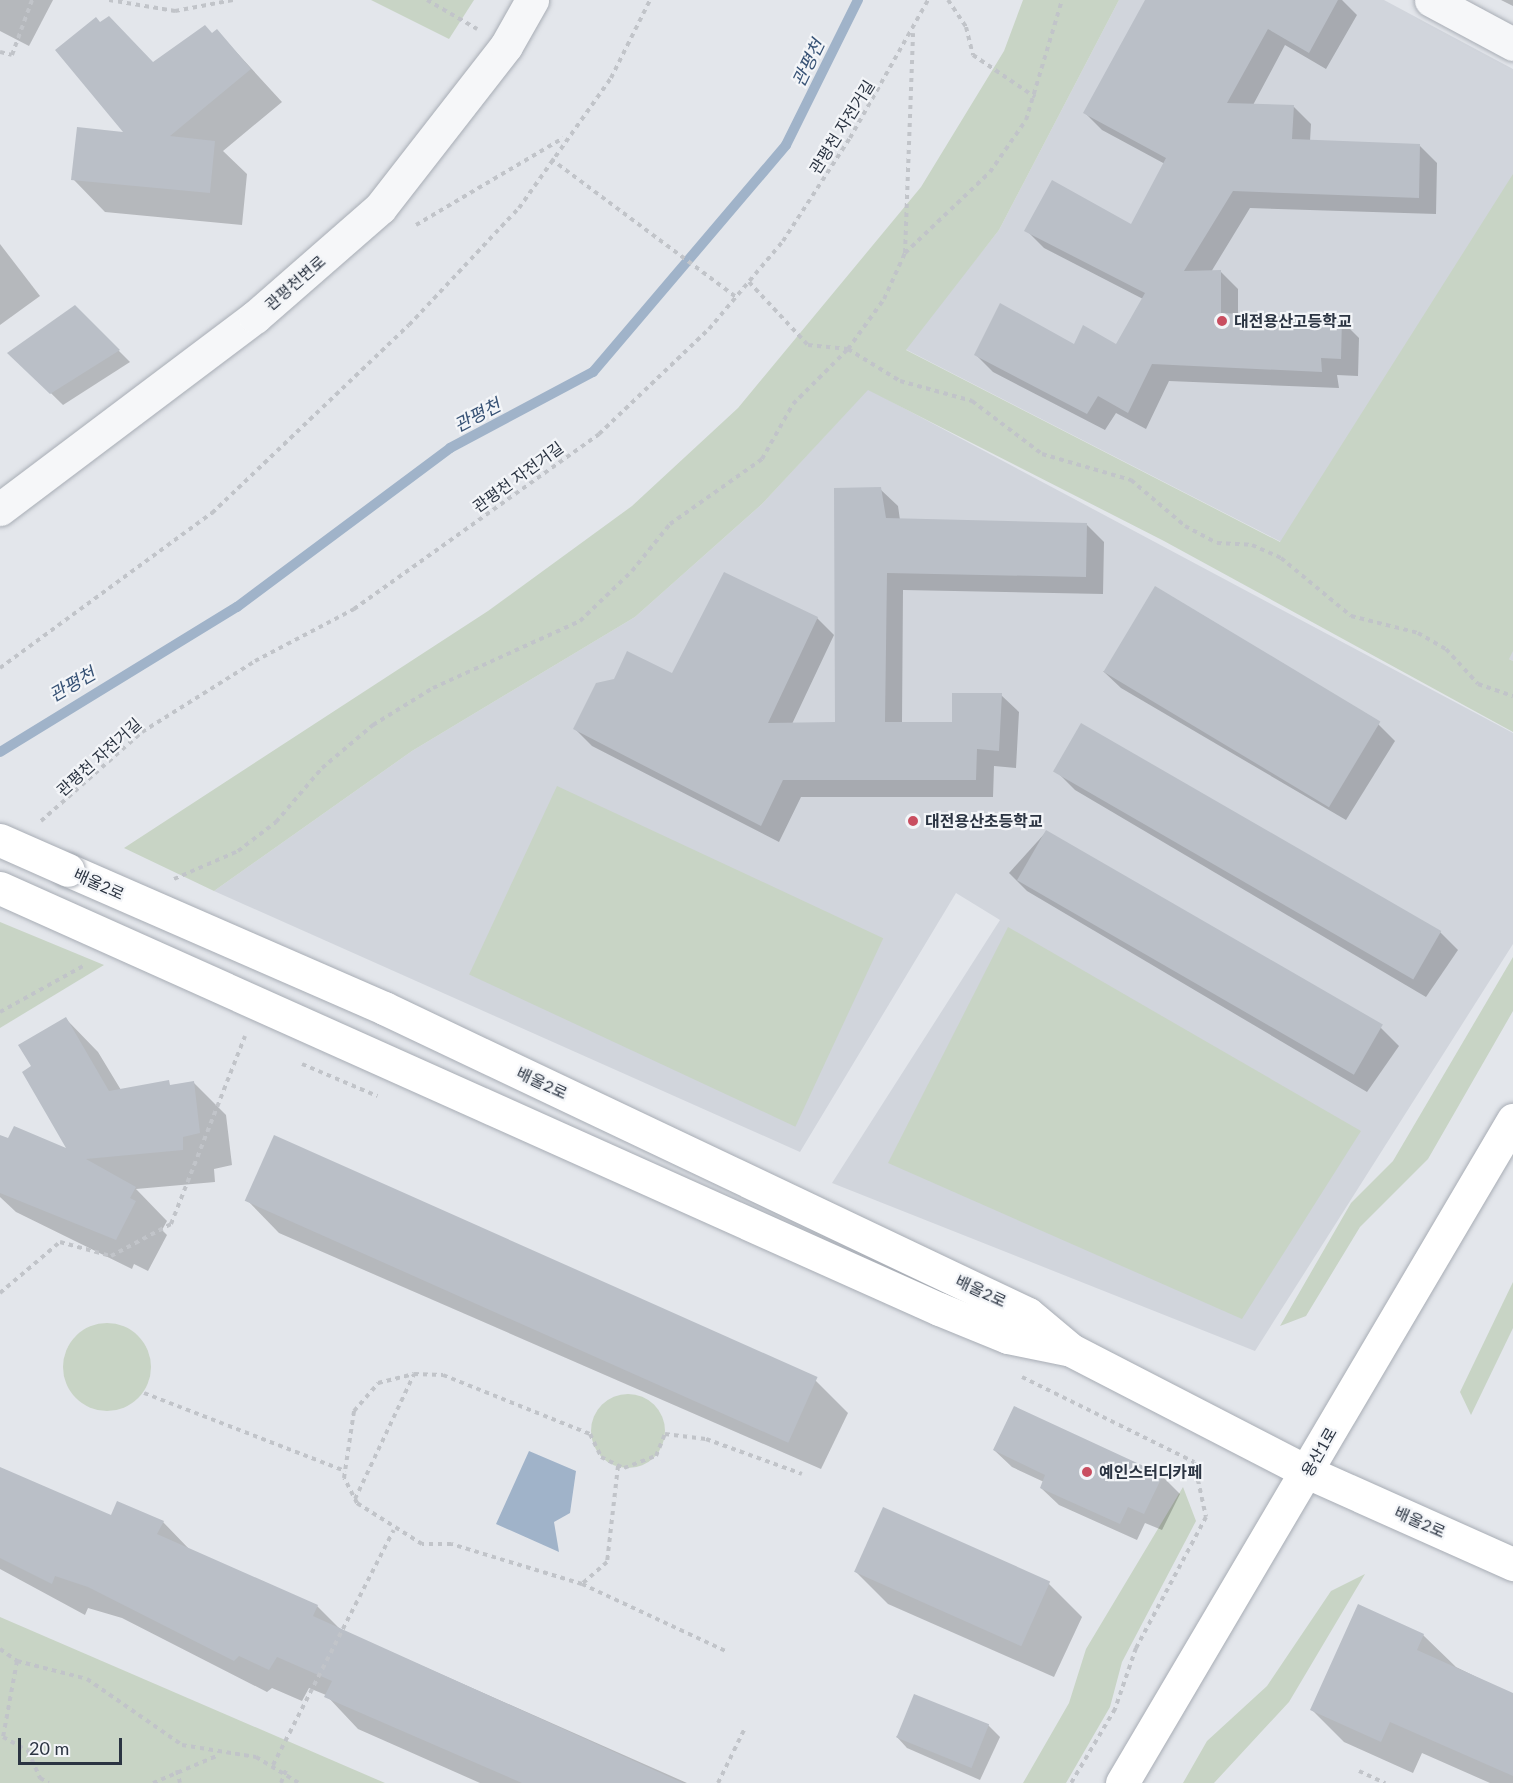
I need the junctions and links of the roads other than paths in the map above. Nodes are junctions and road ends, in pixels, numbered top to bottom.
1 (532, 0) edge
2 (1431, 0) edge
3 (1513, 44) edge
4 (0, 510) edge
5 (0, 840) edge
6 (13, 894) edge
7 (1513, 1120) edge
8 (1071, 1350) junction
9 (1307, 1472) junction
10 (1513, 1564) edge
11 (1122, 1783) edge

1 - 4 street, 관평천변로
2 - 3 street
5 - 8 main road, 배울2로, bridge
6 - 8 main road, 배울2로
7 - 9 main road, 용산1로
8 - 9 main road, 배울2로
9 - 10 main road, 배울2로
9 - 11 main road, 용산1로

